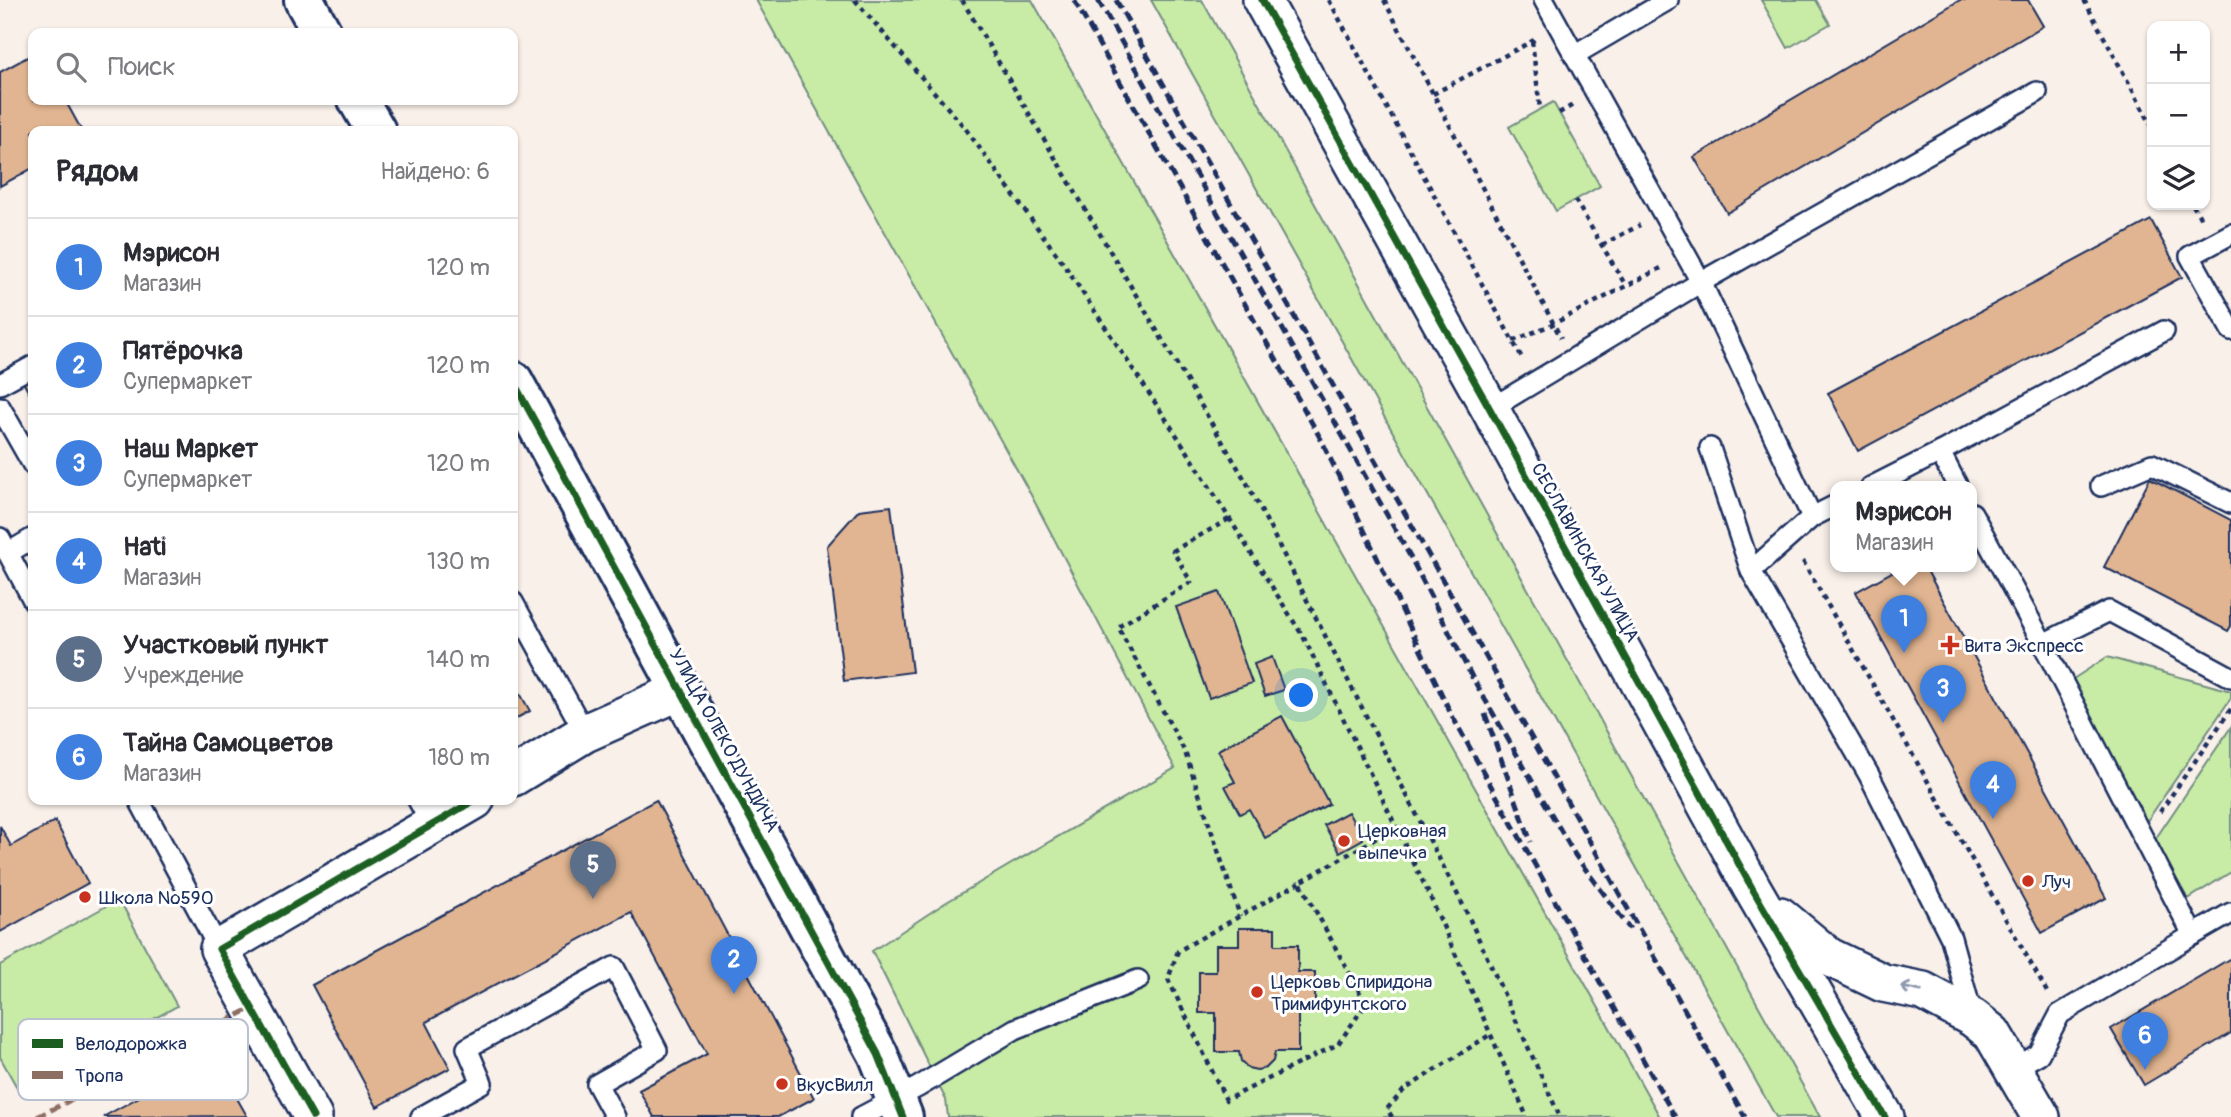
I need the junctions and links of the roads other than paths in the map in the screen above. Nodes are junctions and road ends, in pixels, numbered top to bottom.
1 (304, 0) edge
2 (1262, 0) edge
3 (1544, 0) edge
4 (1668, 0) edge
5 (319, 28) edge
6 (1574, 55) junction
7 (2037, 92) dead end
8 (361, 105) edge
9 (373, 126) edge
10 (2231, 234) edge
11 (1701, 282) junction
12 (2231, 330) edge
13 (2164, 331) dead end
14 (28, 369) edge
15 (0, 384) edge
16 (518, 395) edge
17 (0, 407) edge
18 (1490, 409) junction
19 (1710, 448) dead end
20 (1940, 452) junction
21 (28, 456) edge
22 (1883, 481) edge
23 (1955, 481) edge
24 (2101, 486) dead end
25 (2231, 503) edge
26 (1830, 508) edge
27 (1812, 517) junction
28 (1977, 522) edge
29 (28, 539) edge
30 (4, 545) edge
31 (1751, 571) junction
32 (28, 591) edge
33 (518, 610) edge
34 (2043, 643) junction
35 (2231, 677) edge
36 (680, 691) junction
37 (585, 733) junction
38 (518, 774) edge
39 (142, 805) edge
40 (456, 805) edge
41 (425, 813) edge
42 (1752, 888) junction
43 (2231, 913) edge
44 (2193, 935) junction
45 (219, 949) junction
46 (1138, 980) dead end
47 (1973, 1017) junction
48 (2013, 1069) junction
49 (899, 1108) edge
50 (313, 1117) edge
51 (421, 1117) edge
52 (615, 1117) edge
53 (861, 1117) edge
54 (1885, 1117) edge
55 (2041, 1117) edge

1 - 5 street
2 - 18 street, СЕСЛАВИНСКАЯ УЛИЦА
3 - 6 lane
4 - 6 lane
6 - 11 lane
7 - 11 lane
8 - 9 street
10 - 12 lane
11 - 18 lane
11 - 27 lane
13 - 20 lane
14 - 15 lane
16 - 36 street, УЛИЦА ОЛЕКО ДУНДИЧА
17 - 21 lane
18 - 42 street, СЕСЛАВИНСКАЯ УЛИЦА
19 - 31 lane
20 - 22 lane
20 - 23 lane
24 - 25 lane
26 - 27 lane
27 - 31 lane
28 - 34 lane
29 - 30 lane
30 - 32 lane
31 - 47 lane
33 - 37 lane
34 - 35 lane
34 - 44 lane
36 - 37 street
36 - 49 street, УЛИЦА ОЛЕКО ДУНДИЧА
37 - 38 street
39 - 45 lane
40 - 41 street
41 - 45 street
47 -> 42 street, СЕСЛАВИНСКАЯ УЛИЦА
42 - 54 street, СЕСЛАВИНСКАЯ УЛИЦА
43 - 44 lane
44 - 48 lane
45 - 50 street
46 - 49 lane
47 - 48 street, СЕСЛАВИНСКАЯ УЛИЦА
48 - 55 street, СЕСЛАВИНСКАЯ УЛИЦА
49 - 53 lane
51 - 52 lane

